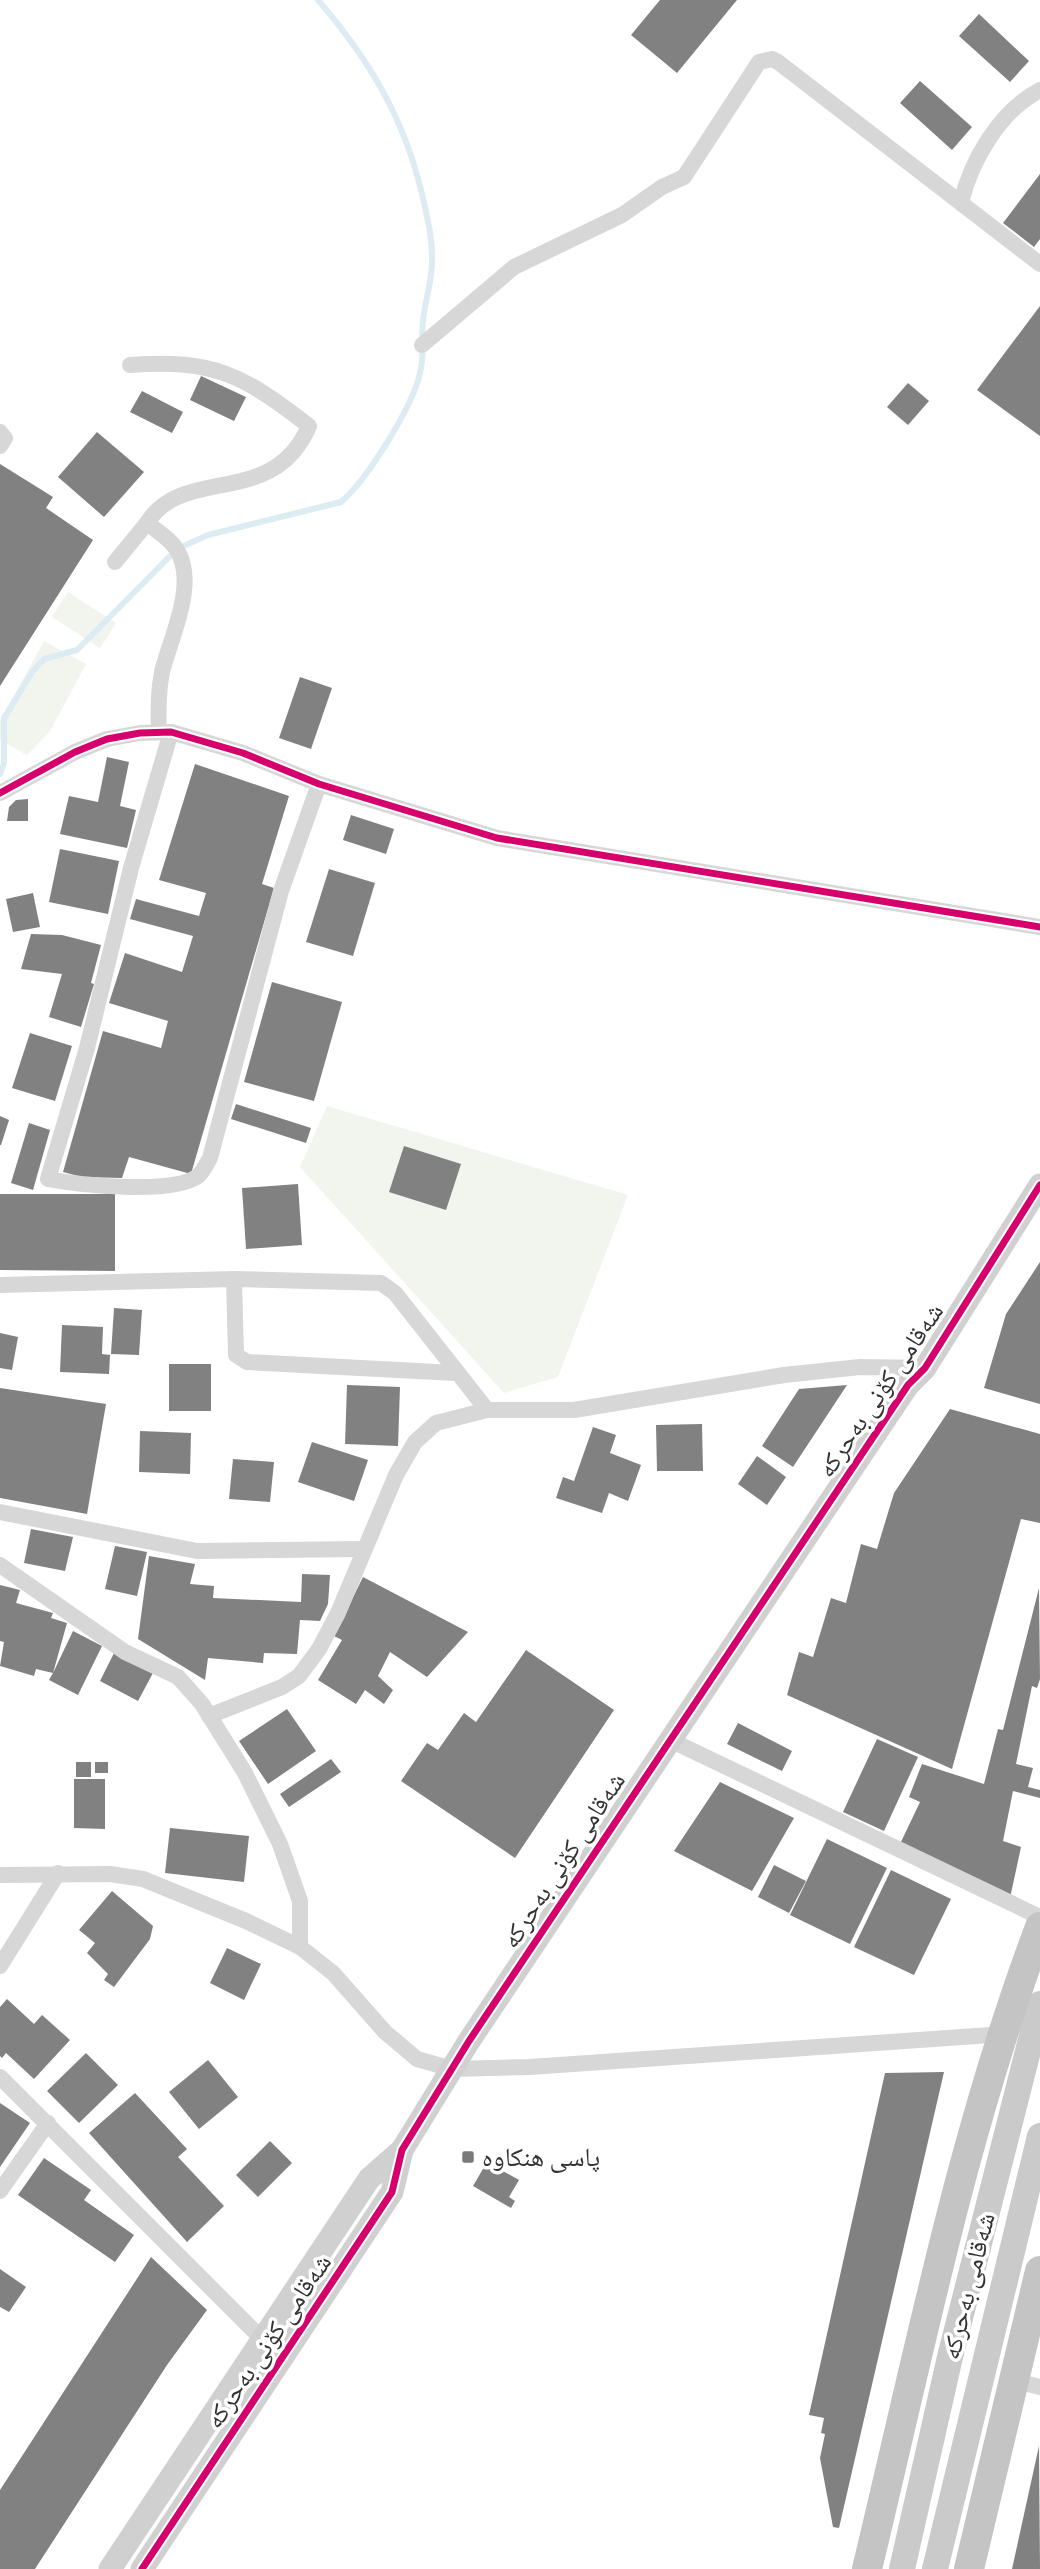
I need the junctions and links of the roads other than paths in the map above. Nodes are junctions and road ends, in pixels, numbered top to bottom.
1 (1040, 90) edge
2 (961, 202) junction
3 (1040, 264) edge
4 (422, 345) dead end
5 (130, 365) dead end
6 (0, 432) edge
7 (0, 446) edge
8 (147, 523) junction
9 (115, 562) dead end
10 (165, 732) junction
11 (319, 785) junction
12 (0, 793) edge
13 (1040, 927) edge
14 (1040, 1185) edge
15 (234, 1279) junction
16 (0, 1284) edge
17 (925, 1368) junction
18 (456, 1373) junction
19 (487, 1409) junction
20 (0, 1512) edge
21 (364, 1549) junction
22 (0, 1565) edge
23 (209, 1716) junction
24 (668, 1739) junction
25 (58, 1873) junction
26 (0, 1875) edge
27 (1040, 1917) edge
28 (1040, 1927) edge
29 (300, 1947) junction
30 (0, 1966) edge
31 (1040, 2004) edge
32 (1005, 2034) junction
33 (452, 2069) junction
34 (0, 2077) edge
35 (48, 2123) junction
36 (1040, 2136) edge
37 (402, 2150) junction
38 (0, 2191) edge
39 (1040, 2271) edge
40 (261, 2338) junction
41 (1027, 2384) edge
42 (110, 2569) edge
43 (142, 2569) edge
44 (867, 2569) edge
45 (902, 2569) edge
46 (935, 2569) edge
47 (969, 2569) edge

1 - 2 street
2 - 3 street
2 - 4 street
5 - 8 street
6 - 7 street
8 - 9 street
8 - 10 street
10 - 11 street
10 - 11 street
10 - 12 street
11 - 13 street
14 - 17 street, شەقامی کۆنی بەحرکە
15 - 16 street
15 - 18 street
15 - 18 street
17 - 19 street
17 - 24 street, شەقامی کۆنی بەحرکە
18 - 19 street
19 - 21 street
20 - 21 street
21 - 23 street
22 - 23 street
23 - 29 street
24 - 27 street
24 - 33 street, شەقامی کۆنی بەحرکە
25 - 26 street
25 - 29 street
25 - 30 street
28 - 32 highway
29 - 33 street
31 - 45 main road, شەقامی بەحرکە
32 - 33 street
32 - 44 highway
33 - 37 street, شەقامی کۆنی بەحرکە
34 - 35 street
35 - 38 street
35 - 40 street
36 - 46 main road, شەقامی بەحرکە
37 - 40 street, شەقامی کۆنی بەحرکە
37 - 43 street, شەقامی کۆنی بەحرکە
39 - 41 highway
40 - 42 street, شەقامی کۆنی بەحرکە
41 - 47 highway

